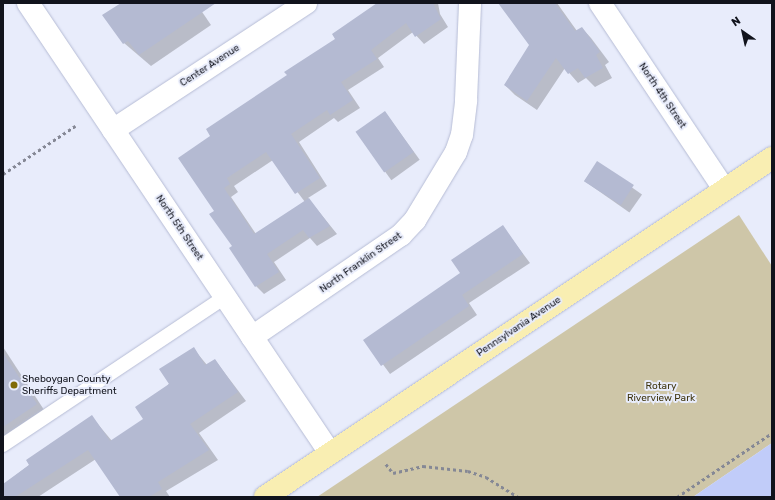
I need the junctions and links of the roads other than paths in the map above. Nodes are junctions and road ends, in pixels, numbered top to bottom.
1 (28, 3) edge
2 (306, 3) edge
3 (470, 3) edge
4 (600, 3) edge
5 (113, 130) junction
6 (772, 158) edge
7 (724, 189) junction
8 (225, 297) junction
9 (252, 338) junction
10 (3, 446) edge
11 (330, 453) junction
12 (265, 497) edge

1 - 5 street, North 5th Street
2 - 5 street, Center Avenue
3 - 9 street, North Franklin Street
4 - 7 street, North 4th Street
5 - 8 street, North 5th Street
6 - 7 street, Pennsylvania Avenue
7 - 11 street, Pennsylvania Avenue
8 - 9 street, North 5th Street
8 - 10 lane
9 - 11 street, North 5th Street
11 - 12 street, Pennsylvania Avenue

